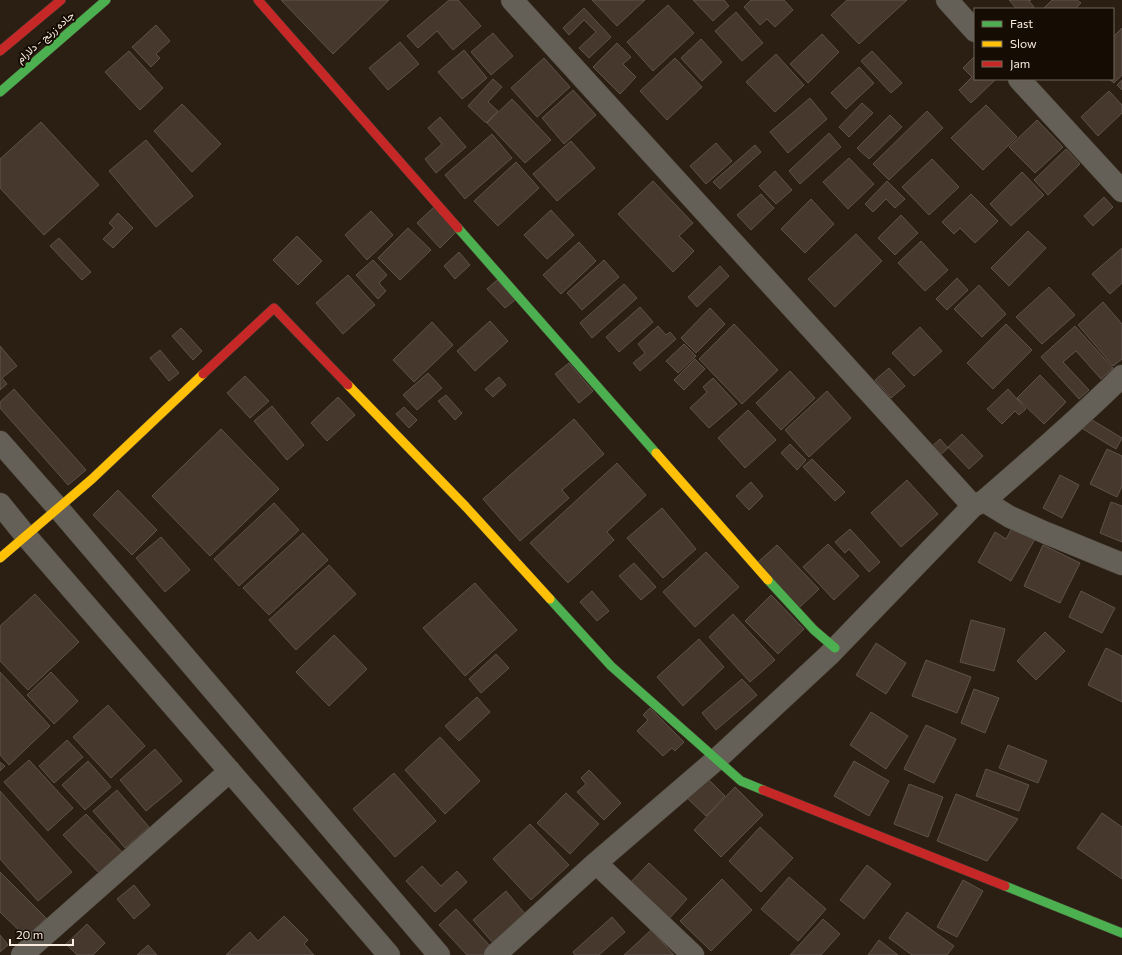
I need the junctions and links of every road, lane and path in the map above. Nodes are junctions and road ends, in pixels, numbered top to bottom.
1 (61, 0) edge
2 (106, 0) edge
3 (258, 0) edge
4 (512, 0) edge
5 (947, 0) edge
6 (974, 30) edge
7 (0, 51) edge
8 (1020, 80) edge
9 (0, 92) edge
10 (1122, 191) edge
11 (1122, 376) edge
12 (0, 442) edge
13 (979, 503) junction
14 (0, 504) edge
15 (58, 508) junction
16 (26, 536) junction
17 (0, 558) edge
18 (1122, 564) edge
19 (835, 648) junction
20 (717, 759) junction
21 (230, 771) junction
22 (596, 863) junction
23 (1122, 933) edge
24 (22, 955) edge
25 (389, 955) edge
26 (439, 955) edge
27 (495, 955) edge
28 (693, 955) edge

1 - 7 main road, جاده زرنج - دلارام
2 - 9 main road, جاده زرنج - دلارام
3 - 19 main road
4 - 13 street
5 - 6 street
8 - 10 street
11 - 13 street
12 - 15 street
13 - 18 street
13 - 19 street
14 - 16 street
15 - 16 main road
15 - 20 main road
15 - 26 street
16 - 17 main road
16 - 21 street
19 - 20 street
20 - 22 street
20 - 23 main road
21 - 24 street
21 - 25 street
22 - 27 street
22 - 28 street

